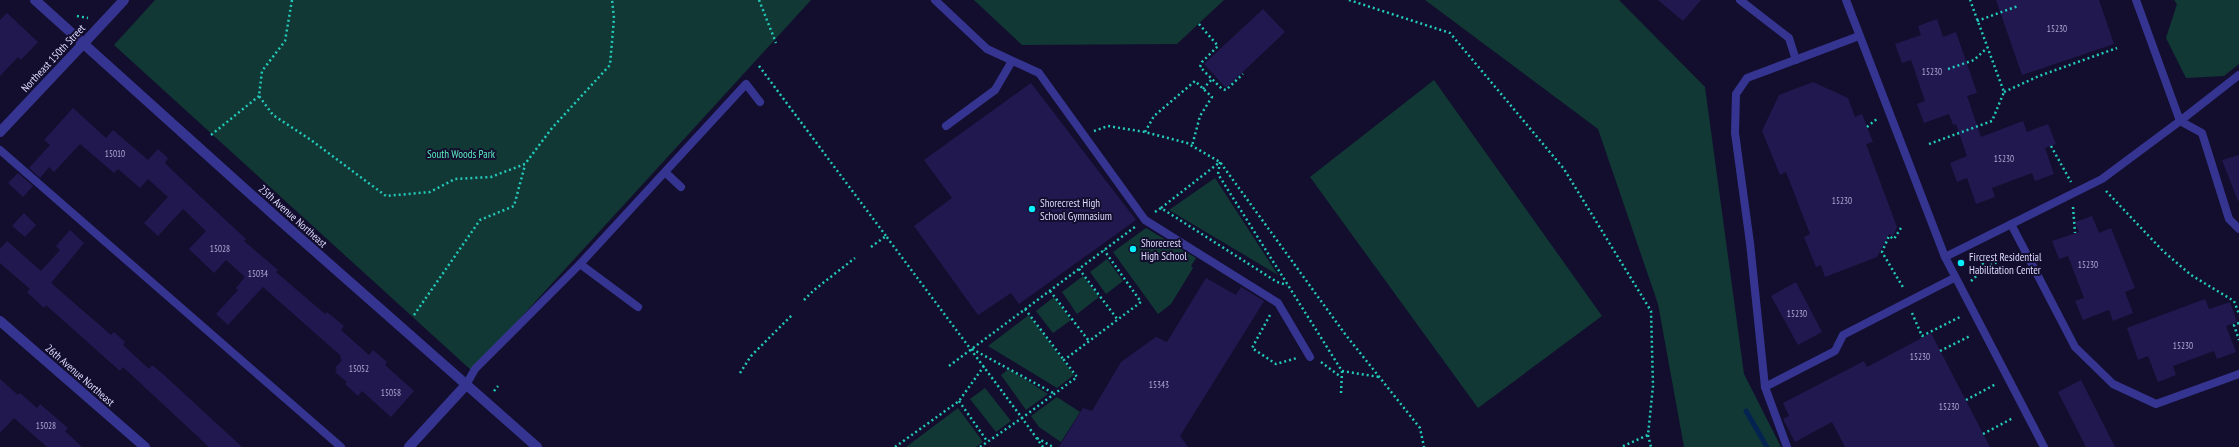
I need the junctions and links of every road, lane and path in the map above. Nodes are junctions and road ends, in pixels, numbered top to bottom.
1 (35, 0) edge
2 (124, 0) edge
3 (292, 0) edge
4 (612, 0) edge
5 (759, 0) edge
6 (935, 0) edge
7 (1349, 0) edge
8 (1740, 0) edge
9 (1846, 0) edge
10 (1970, 0) edge
11 (2136, 0) edge
12 (2018, 6) dead end
13 (77, 16) dead end
14 (92, 16) dead end
15 (1978, 21) junction
16 (1199, 24) dead end
17 (1859, 36) junction
18 (84, 43) junction
19 (776, 43) dead end
20 (1988, 48) junction
21 (2117, 48) dead end
22 (1796, 60) junction
23 (1012, 61) junction
24 (759, 66) dead end
25 (1948, 69) dead end
26 (1243, 74) dead end
27 (2239, 75) edge
28 (1212, 79) junction
29 (1203, 89) junction
30 (2004, 92) junction
31 (259, 96) junction
32 (760, 102) dead end
33 (1878, 118) dead end
34 (2180, 121) junction
35 (946, 126) dead end
36 (1867, 127) dead end
37 (0, 132) edge
38 (1145, 132) junction
39 (1085, 134) junction
40 (211, 135) dead end
41 (1929, 144) dead end
42 (1192, 146) junction
43 (2051, 146) dead end
44 (0, 150) edge
45 (1220, 162) junction
46 (526, 164) junction
47 (666, 173) junction
48 (2072, 184) dead end
49 (681, 187) dead end
50 (2106, 191) dead end
51 (2073, 207) dead end
52 (1161, 208) junction
53 (1146, 220) junction
54 (2011, 224) junction
55 (1901, 228) dead end
56 (2239, 229) edge
57 (2075, 233) dead end
58 (886, 236) junction
59 (871, 247) dead end
60 (1104, 250) junction
61 (1978, 253) dead end
62 (2011, 255) dead end
63 (1945, 257) junction
64 (855, 258) dead end
65 (580, 264) junction
66 (1985, 268) junction
67 (1079, 269) junction
68 (1954, 278) junction
69 (1970, 283) dead end
70 (1287, 285) junction
71 (1904, 289) dead end
72 (1050, 291) junction
73 (804, 300) dead end
74 (1910, 306) dead end
75 (638, 307) dead end
76 (1025, 309) junction
77 (2239, 314) edge
78 (414, 315) dead end
79 (792, 315) dead end
80 (1270, 315) dead end
81 (1960, 317) dead end
82 (1118, 320) junction
83 (0, 321) edge
84 (2239, 323) edge
85 (1970, 336) dead end
86 (2239, 340) edge
87 (1089, 341) junction
88 (972, 349) junction
89 (1940, 351) dead end
90 (1310, 357) junction
91 (1064, 360) junction
92 (949, 366) dead end
93 (984, 366) junction
94 (1342, 372) junction
95 (740, 373) dead end
96 (2239, 374) edge
97 (1342, 377) junction
98 (1380, 377) junction
99 (1996, 384) dead end
100 (466, 386) junction
101 (498, 386) dead end
102 (1765, 387) junction
103 (494, 391) dead end
104 (1341, 393) dead end
105 (1055, 394) junction
106 (1966, 400) dead end
107 (959, 401) junction
108 (1022, 418) junction
109 (2013, 418) dead end
110 (1983, 434) dead end
111 (1648, 435) junction
112 (1035, 436) junction
113 (987, 441) junction
114 (145, 447) edge
115 (341, 447) edge
116 (409, 447) edge
117 (537, 447) edge
118 (895, 447) edge
119 (980, 447) edge
120 (1043, 447) edge
121 (1053, 447) edge
122 (1424, 447) edge
123 (1620, 447) edge
124 (1651, 447) edge
125 (1787, 447) edge
126 (2044, 447) edge

1 - 18 street, 25th Avenue Northeast
2 - 18 street, Northeast 150th Street
3 - 31 path
4 - 46 path
5 - 19 path
6 - 23 lane
7 - 111 path
8 - 22 lane
9 - 17 lane
10 - 15 path
11 - 34 lane
12 - 15 path
13 - 14 path
15 - 20 path
16 - 28 path
17 - 22 lane
17 - 63 lane
18 - 37 street, Northeast 150th Street
18 - 100 street, 25th Avenue Northeast
20 - 25 path
20 - 30 path
21 - 30 path
22 - 102 lane
23 - 35 lane
23 - 39 lane
24 - 58 path
26 - 28 path
27 - 34 lane
28 - 29 path
29 - 38 path
29 - 42 path
30 - 41 path
31 - 40 path
31 - 46 path
32 - 47 lane
33 - 36 path
34 - 54 lane
34 - 56 lane
38 - 39 path
38 - 42 path
39 - 53 lane
42 - 45 path
43 - 48 path
44 - 115 lane
45 - 52 path
45 - 70 path
45 - 98 path
46 - 78 path
47 - 49 lane
47 - 65 lane
50 - 77 path
51 - 57 path
52 - 53 path
52 - 70 path
53 - 60 path
53 - 90 lane
54 - 63 lane
54 - 96 lane
55 - 71 path
58 - 59 path
58 - 88 path
60 - 67 path
60 - 82 path
61 - 66 path
62 - 66 path
63 - 68 lane
64 - 73 path
65 - 75 lane
65 - 100 lane
66 - 69 path
67 - 72 path
67 - 82 path
68 - 102 lane
68 - 126 lane
70 - 94 path
72 - 76 path
72 - 87 path
74 - 81 path
76 - 88 path
76 - 91 path
79 - 95 path
80 - 90 path
82 - 87 path
83 - 114 street, 26th Avenue Northeast
84 - 86 path
85 - 89 path
87 - 91 path
88 - 92 path
88 - 93 path
88 - 105 path
90 - 97 path
91 - 105 path
93 - 107 path
93 - 108 path
94 - 97 path
94 - 98 path
97 - 104 path
98 - 122 path
99 - 106 path
100 - 116 street
100 - 117 street, 25th Avenue Northeast
101 - 103 path
102 - 125 lane
105 - 108 path
107 - 113 path
107 - 118 path
108 - 112 path
108 - 113 path
109 - 110 path
111 - 123 path
111 - 124 path
112 - 120 path
112 - 121 path
113 - 119 path

